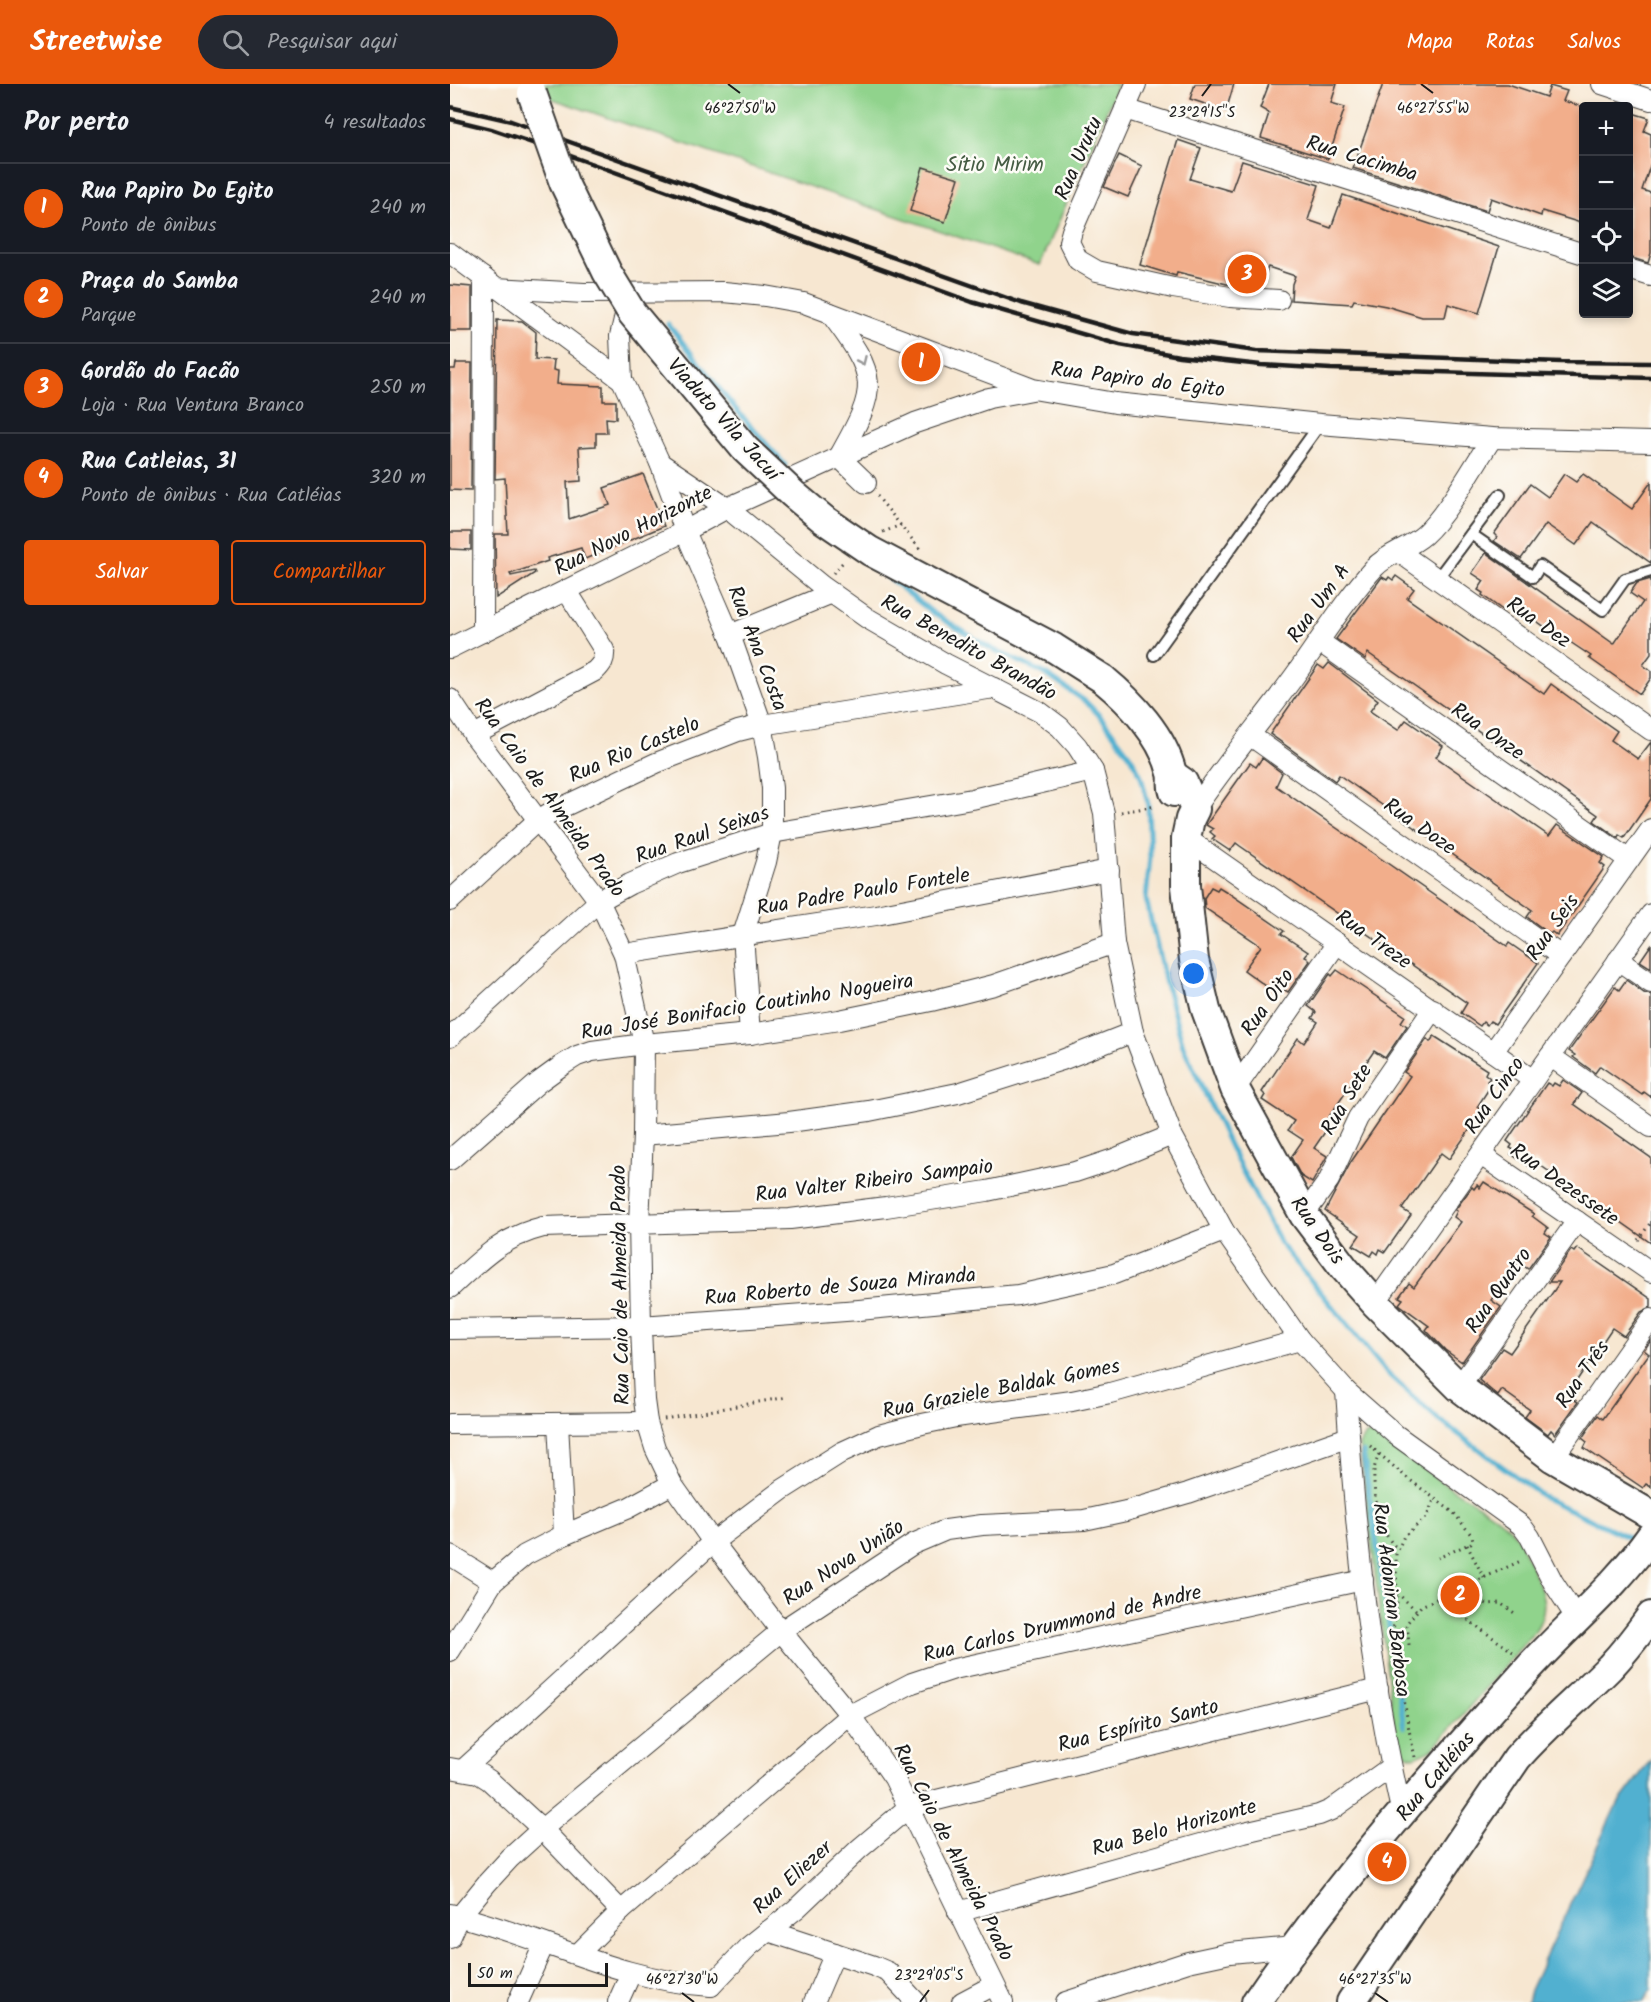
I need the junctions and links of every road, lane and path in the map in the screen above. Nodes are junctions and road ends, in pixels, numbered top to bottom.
1 (1136, 84) edge
2 (1602, 84) edge
3 (530, 89) edge
4 (1651, 100) edge
5 (1125, 109) junction
6 (1579, 252) edge
7 (450, 254) edge
8 (1633, 270) edge
9 (1651, 276) edge
10 (491, 283) junction
11 (633, 293) junction
12 (1279, 300) dead end
13 (830, 313) junction
14 (622, 380) junction
15 (1033, 390) junction
16 (1320, 424) junction
17 (1492, 438) junction
18 (1651, 442) edge
19 (839, 457) junction
20 (660, 463) junction
21 (866, 483) dead end
22 (1500, 495) dead end
23 (727, 508) junction
24 (685, 531) junction
25 (1471, 534) junction
26 (1399, 552) junction
27 (1651, 571) edge
28 (1437, 579) junction
29 (567, 591) junction
30 (832, 593) junction
31 (483, 632) junction
32 (730, 635) junction
33 (1320, 642) junction
34 (450, 648) edge
35 (1154, 655) dead end
36 (994, 688) junction
37 (450, 699) edge
38 (762, 725) junction
39 (1651, 730) edge
40 (474, 735) junction
41 (1251, 736) junction
42 (1093, 771) junction
43 (1161, 805) dead end
44 (1134, 810) dead end
45 (538, 820) junction
46 (1190, 822) junction
47 (772, 833) junction
48 (1649, 836) edge
49 (1629, 860) junction
50 (1109, 870) junction
51 (450, 901) edge
52 (599, 901) junction
53 (1651, 914) edge
54 (743, 935) junction
55 (1114, 943) junction
56 (1337, 943) junction
57 (624, 954) junction
58 (1561, 956) junction
59 (1618, 960) junction
60 (1651, 983) edge
61 (1433, 1010) junction
62 (1133, 1032) junction
63 (750, 1034) junction
64 (450, 1037) edge
65 (644, 1044) junction
66 (1493, 1052) junction
67 (1550, 1056) junction
68 (1533, 1080) junction
69 (1235, 1089) junction
70 (1651, 1127) edge
71 (643, 1135) junction
72 (1172, 1135) junction
73 (1481, 1155) junction
74 (450, 1160) edge
75 (1304, 1215) junction
76 (1577, 1221) junction
77 (639, 1223) junction
78 (1224, 1231) junction
79 (1651, 1272) edge
80 (450, 1288) edge
81 (1375, 1304) junction
82 (1651, 1319) edge
83 (641, 1326) junction
84 (450, 1329) edge
85 (1300, 1340) junction
86 (1459, 1388) junction
87 (1346, 1391) junction
88 (787, 1397) dead end
89 (647, 1422) junction
90 (450, 1424) edge
91 (558, 1424) junction
92 (1349, 1437) junction
93 (1379, 1454) junction
94 (1552, 1458) junction
95 (672, 1484) junction
96 (1435, 1498) junction
97 (1651, 1515) edge
98 (564, 1535) junction
99 (1651, 1536) edge
100 (713, 1542) junction
101 (1467, 1545) junction
102 (1397, 1548) junction
103 (1538, 1554) junction
104 (450, 1555) edge
105 (1438, 1558) dead end
106 (1395, 1562) junction
107 (1384, 1564) dead end
108 (1484, 1578) junction
109 (1363, 1580) junction
110 (493, 1582) junction
111 (1461, 1588) junction
112 (1397, 1593) junction
113 (1416, 1610) junction
114 (1516, 1614) dead end
115 (1651, 1616) edge
116 (1577, 1619) junction
117 (781, 1631) junction
118 (1409, 1646) dead end
119 (450, 1651) edge
120 (1531, 1666) junction
121 (1378, 1689) junction
122 (850, 1715) junction
123 (1415, 1757) dead end
124 (1391, 1767) junction
125 (457, 1768) edge
126 (909, 1806) junction
127 (1402, 1814) junction
128 (542, 1829) junction
129 (621, 1911) junction
130 (958, 1912) junction
131 (455, 1915) edge
132 (768, 1931) junction
133 (450, 1938) edge
134 (544, 1944) junction
135 (1294, 1947) junction
136 (835, 1953) junction
137 (578, 1954) junction
138 (631, 1973) junction
139 (999, 1993) edge
140 (710, 1994) edge
141 (518, 2002) edge
142 (618, 2002) edge
143 (814, 2002) edge
144 (916, 2002) edge
145 (962, 2002) edge
146 (1066, 2002) edge
147 (1256, 2002) edge
148 (1352, 2002) edge

1 - 5 street, Rua Urutu
2 - 4 street
3 - 46 street, Viaduto Vila Jacuí, bridge
5 - 6 street, Rua Cacimba
5 - 12 street, Rua Urutu
7 - 10 street
8 - 9 street
10 - 11 street, Rua Papiro do Egito
10 - 14 street
10 - 31 street
11 - 13 street, Rua Papiro do Egito
11 - 14 street, Rua Ana Costa
13 - 15 street, Rua Papiro do Egito
13 -> 19 street
14 - 20 street, Rua Ana Costa
15 - 16 street, Rua Papiro do Egito
15 - 19 street, Rua Novo Horizonte
16 - 17 street, Rua Papiro do Egito
16 - 35 lane
17 - 18 street, Rua Papiro do Egito
17 - 26 street, Rua Um A
19 - 21 street
19 - 23 street, Rua Novo Horizonte
20 - 23 street, Rua Benedito Brandão
20 - 24 street, Rua Ana Costa
22 - 25 lane
23 - 24 street, Rua Novo Horizonte
23 - 30 street, Rua Benedito Brandão
24 - 29 street, Rua Novo Horizonte
24 - 32 street, Rua Ana Costa
25 - 27 lane
25 - 28 lane
26 - 28 street, Rua Dez
26 - 33 street, Rua Um A
28 - 39 street, Rua Dez
29 - 31 street, Rua Novo Horizonte
29 - 40 street
30 - 32 street
30 - 36 street, Rua Benedito Brandão
31 - 34 street, Rua Novo Horizonte
32 - 38 street, Rua Ana Costa
33 - 41 street, Rua Um A
33 - 49 street, Rua Onze
36 - 38 street, Rua Rio Castelo
36 - 42 street, Rua Benedito Brandão
37 - 40 street, Rua Caio de Almeida Prado
38 - 45 street, Rua Rio Castelo
38 - 47 street, Rua Ana Costa
40 - 45 street, Rua Caio de Almeida Prado
41 - 46 street, Rua Um A
41 - 58 street, Rua Doze
42 - 47 street, Rua Raul Seixas
42 - 50 street, Rua Benedito Brandão
43 - 44 path
45 - 51 street, Rua Rio Castelo
45 - 52 street, Rua Caio de Almeida Prado
46 - 56 street, Rua Treze
46 - 69 street, Rua Dois
47 - 52 street, Rua Raul Seixas
47 - 54 street, Rua Ana Costa
48 - 49 street, Rua Seis
49 - 58 street, Rua Seis
50 - 54 street, Rua Padre Paulo Fontele
50 - 55 street, Rua Benedito Brandão
52 - 57 street, Rua Caio de Almeida Prado
52 - 64 street, Rua Raul Seixas
53 - 59 street, Rua Cinco
54 - 57 street, Rua Padre Paulo Fontele
54 - 63 street, Rua Ana Costa
55 - 62 street, Rua Benedito Brandão
55 - 63 street, Rua José Bonifacio Coutinho Nogueira
56 - 61 street, Rua Treze
56 - 69 street, Rua Oito
57 - 65 street, Rua Caio de Almeida Prado
58 - 66 street, Rua Seis
59 - 60 street
59 - 67 street, Rua Cinco
61 - 66 street, Rua Treze
61 - 75 street, Rua Sete
62 - 71 street
62 - 72 street, Rua Benedito Brandão
63 - 65 street, Rua José Bonifacio Coutinho Nogueira
65 - 71 street, Rua Caio de Almeida Prado
65 - 74 street, Rua José Bonifacio Coutinho Nogueira
66 - 68 street, Rua Treze
67 - 68 street, Rua Cinco
67 - 70 street
68 - 73 street, Rua Cinco
69 - 75 street, Rua Dois
71 - 77 street, Rua Caio de Almeida Prado
72 - 77 street, Rua Valter Ribeiro Sampaio
72 - 78 street, Rua Benedito Brandão
73 - 76 street, Rua Dezessete
73 - 81 street, Rua Cinco
75 - 81 street, Rua Dois
76 - 79 street, Rua Dezessete
76 - 86 street, Rua Quatro
77 - 80 street, Rua Valter Ribeiro Sampaio
77 - 83 street, Rua Caio de Almeida Prado
78 - 83 street, Rua Roberto de Souza Miranda
78 - 85 street, Rua Benedito Brandão
81 - 86 street, Rua Dois
82 - 94 street, Rua Três
83 - 84 street, Rua Roberto de Souza Miranda
83 - 89 street, Rua Caio de Almeida Prado
85 - 87 street, Rua Benedito Brandão
85 - 100 street, Rua Graziele Baldak Gomes
86 - 94 street, Rua Dois
87 - 92 street, Rua Adoniran Barbosa
87 - 103 street, Rua Benedito Brandão
88 - 89 path
89 - 91 street
89 - 95 street, Rua Caio de Almeida Prado
90 - 91 street
91 - 98 street
92 - 93 path
92 - 109 street, Rua Adoniran Barbosa
92 - 117 street, Rua Nova União
93 - 96 path
93 - 102 path
94 - 97 street, Rua Dois
95 - 98 street
95 - 100 street, Rua Caio de Almeida Prado
96 - 101 path
96 - 102 path
98 - 110 street
99 - 116 street, Rua Catléias
100 - 117 street, Rua Caio de Almeida Prado
100 - 125 street, Rua Graziele Baldak Gomes
101 - 105 path
101 - 108 path
102 - 106 path
103 - 108 path
103 - 116 street, Rua Benedito Brandão
104 - 110 street
106 - 107 path
106 - 112 path
108 - 111 path
109 - 121 street, Rua Adoniran Barbosa
109 - 122 street, Rua Carlos Drummond de Andre
110 - 119 street
111 - 113 path
111 - 114 path
111 - 120 path
112 - 113 path
112 - 123 path
113 - 118 path
115 - 148 street
116 - 120 street, Rua Catléias
117 - 122 street, Rua Caio de Almeida Prado
117 - 128 street, Rua Nova União
120 - 127 street, Rua Catléias
121 - 124 street, Rua Adoniran Barbosa
121 - 126 street, Rua Espírito Santo
122 - 126 street, Rua Caio de Almeida Prado
122 - 129 street, Rua Carlos Drummond de Andre
124 - 127 street, Rua Adoniran Barbosa
124 - 130 street, Rua Belo Horizonte
125 - 128 street
126 - 130 street, Rua Caio de Almeida Prado
126 - 132 street, Rua Eliezer
127 - 135 street, Rua Catléias
128 - 129 street
128 - 131 street, Rua Nova União
129 - 137 street, Rua Carlos Drummond de Andre
130 - 139 street, Rua Caio de Almeida Prado
131 - 133 street, Rua Nova União
131 - 134 street
132 - 136 street
132 - 140 street, Rua Eliezer
134 - 137 street
134 - 141 street
135 - 146 street
135 - 147 street, Rua Catléias
136 - 143 street
136 - 144 street
137 - 138 street
138 - 140 street
138 - 142 street
139 - 145 street

